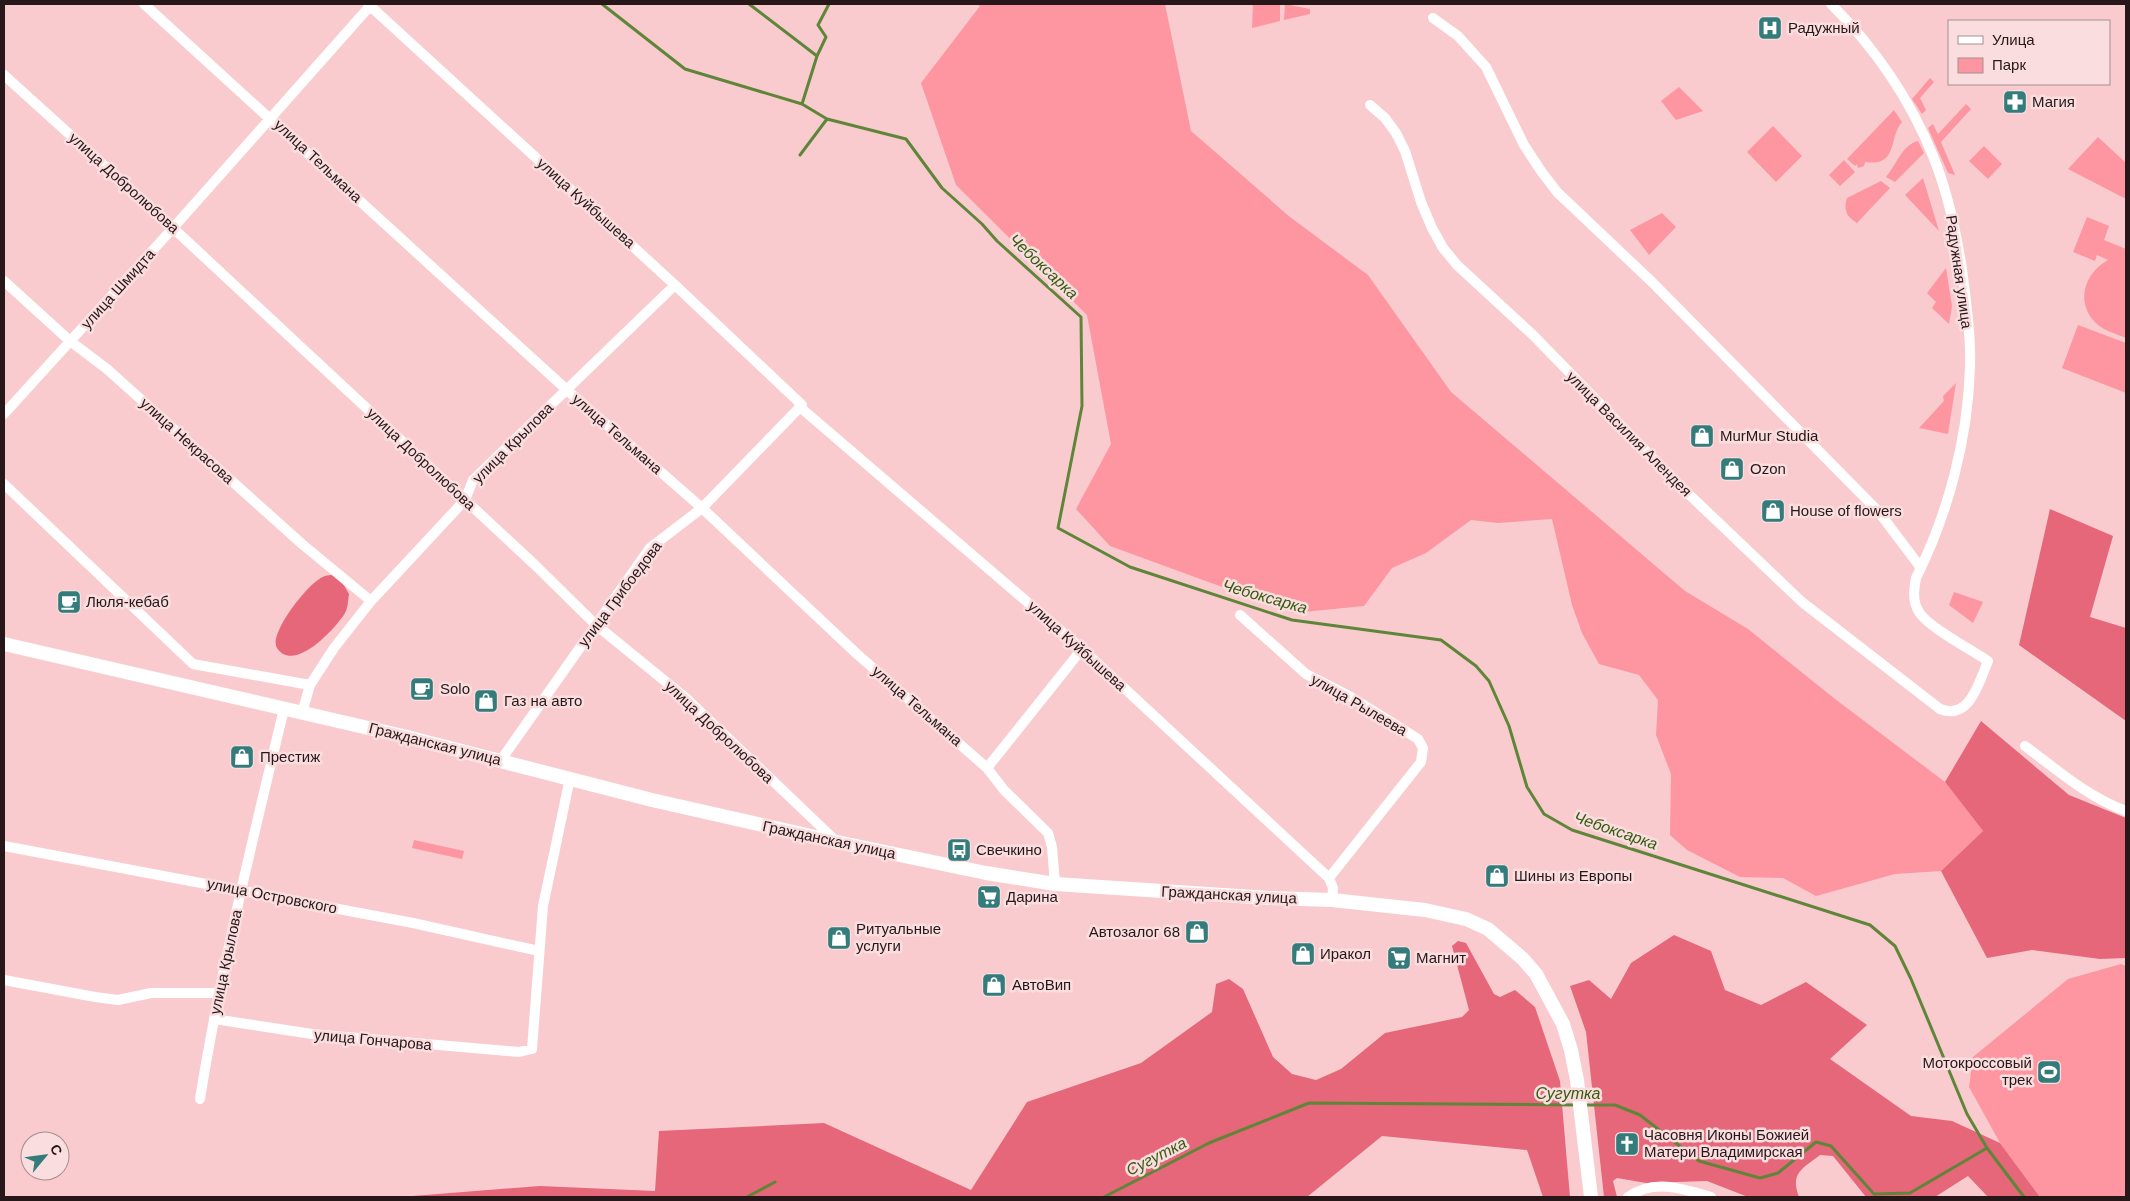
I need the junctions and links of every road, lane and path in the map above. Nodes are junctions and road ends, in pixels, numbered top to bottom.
1 (144, 4) edge
2 (1830, 4) edge
3 (369, 5) edge
4 (1433, 18) dead end
5 (4, 75) edge
6 (1370, 105) dead end
7 (271, 118) junction
8 (173, 228) junction
9 (4, 281) edge
10 (675, 284) junction
11 (70, 341) junction
12 (567, 390) junction
13 (801, 406) junction
14 (4, 414) edge
15 (4, 484) edge
16 (464, 500) junction
17 (702, 508) junction
18 (1921, 568) junction
19 (371, 601) junction
20 (1240, 615) dead end
21 (595, 624) junction
22 (4, 644) edge
23 (1082, 649) junction
24 (310, 685) junction
25 (284, 709) junction
26 (1950, 712) joint
27 (302, 713) junction
28 (2025, 746) dead end
29 (501, 760) junction
30 (987, 768) junction
31 (570, 778) junction
32 (2126, 811) edge
33 (837, 842) junction
34 (4, 846) edge
35 (1329, 878) junction
36 (1055, 884) junction
37 (241, 890) junction
38 (1332, 900) junction
39 (539, 951) junction
40 (4, 980) edge
41 (220, 993) junction
42 (214, 1019) junction
43 (200, 1099) dead end
44 (1591, 1197) edge
45 (1628, 1197) edge
46 (1711, 1197) edge

1 - 7 street, улица Тельмана
2 - 18 street, Радужная улица
3 - 7 street, улица Шмидта
3 - 10 street, улица Куйбышева
4 - 18 street
5 - 8 street, улица Добролюбова
6 - 26 street, улица Василия Алендея
7 - 8 street, улица Шмидта
7 - 12 street, улица Тельмана
8 - 11 street, улица Шмидта
8 - 16 street, улица Добролюбова
9 - 11 street, улица Некрасова
10 - 12 street, улица Крылова
10 - 13 street, улица Куйбышева
11 - 14 street, улица Шмидта
11 - 19 street, улица Некрасова
12 - 16 street, улица Крылова
12 - 17 street, улица Тельмана
13 - 17 street, улица Грибоедова
13 - 23 street, улица Куйбышева
15 - 24 street
16 - 19 street, улица Крылова
16 - 21 street, улица Добролюбова
17 - 21 street, улица Грибоедова
17 - 30 street, улица Тельмана
18 - 26 street, Радужная улица
19 - 24 street, улица Крылова
20 - 35 street, улица Рылеева
21 - 29 street, улица Грибоедова
21 - 33 street, улица Добролюбова
22 - 25 main road, Гражданская улица
23 - 30 street
23 - 35 street, улица Куйбышева
24 - 27 street, улица Крылова
25 - 27 main road, Гражданская улица
25 - 37 street, улица Крылова
27 - 29 main road, Гражданская улица
28 - 32 street
29 - 31 main road, Гражданская улица
30 - 36 street, улица Тельмана
31 - 33 main road, Гражданская улица
31 - 39 street
33 - 36 main road, Гражданская улица
34 - 37 street, улица Островского
35 - 38 street
36 - 38 main road, Гражданская улица
37 - 39 street, улица Островского
37 - 41 street, улица Крылова
38 - 44 main road, Гражданская улица
39 - 42 street, улица Гончарова
40 - 41 street
41 - 42 street, улица Крылова
42 - 43 street, улица Крылова
45 - 46 street

